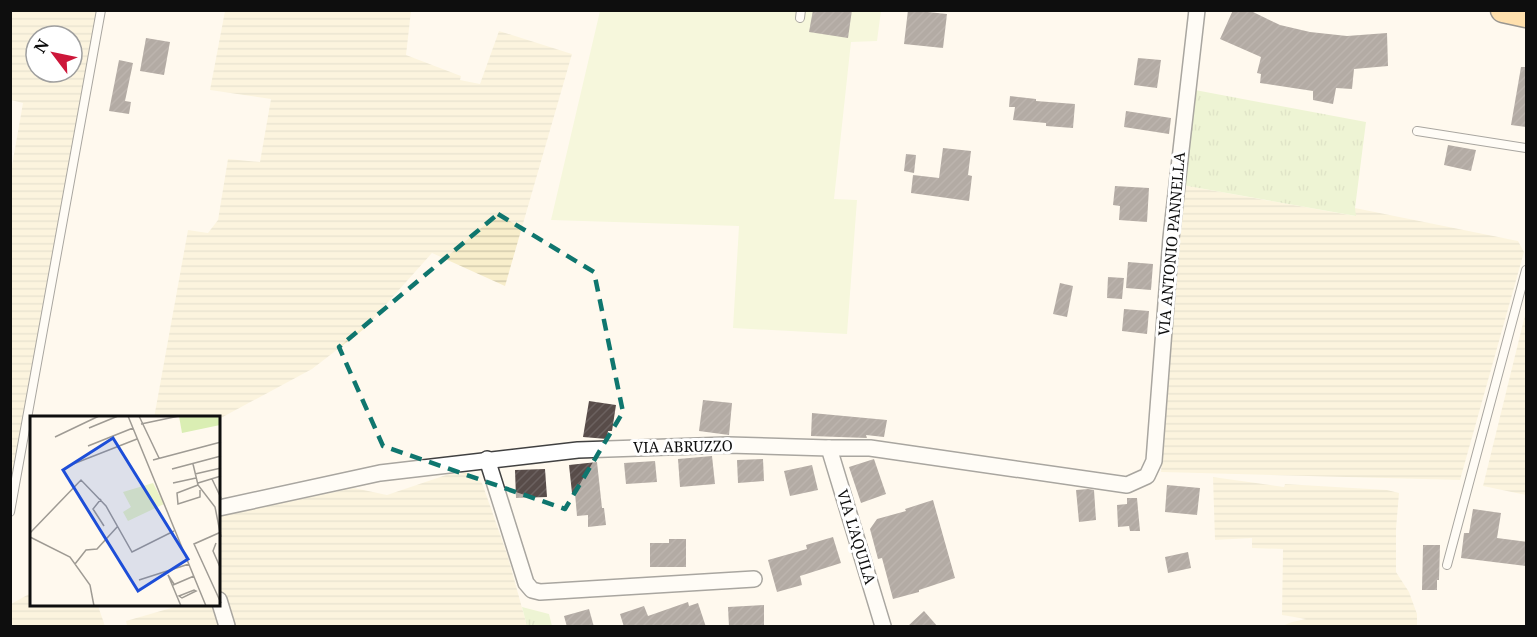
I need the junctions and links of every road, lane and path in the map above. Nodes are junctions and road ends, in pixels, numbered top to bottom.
1 (101, 10) edge
2 (1197, 10) edge
3 (1503, 10) edge
4 (1527, 15) edge
5 (1417, 131) dead end
6 (1527, 148) edge
7 (1527, 270) edge
8 (829, 448) junction
9 (487, 459) junction
10 (1147, 476) joint
11 (220, 508) edge
12 (10, 512) edge
13 (1447, 565) dead end
14 (754, 579) dead end
15 (220, 603) edge
16 (227, 627) edge
17 (882, 627) edge

1 - 12 lane
2 - 10 street, VIA ANTONIO PANNELLA
3 - 4 main road
5 - 6 lane
7 - 13 lane
8 - 9 street, VIA ABRUZZO
8 - 10 street, VIA ABRUZZO
8 - 17 street, VIA L'AQUILA
9 - 11 street, VIA ABRUZZO
9 - 14 street
15 - 16 street

